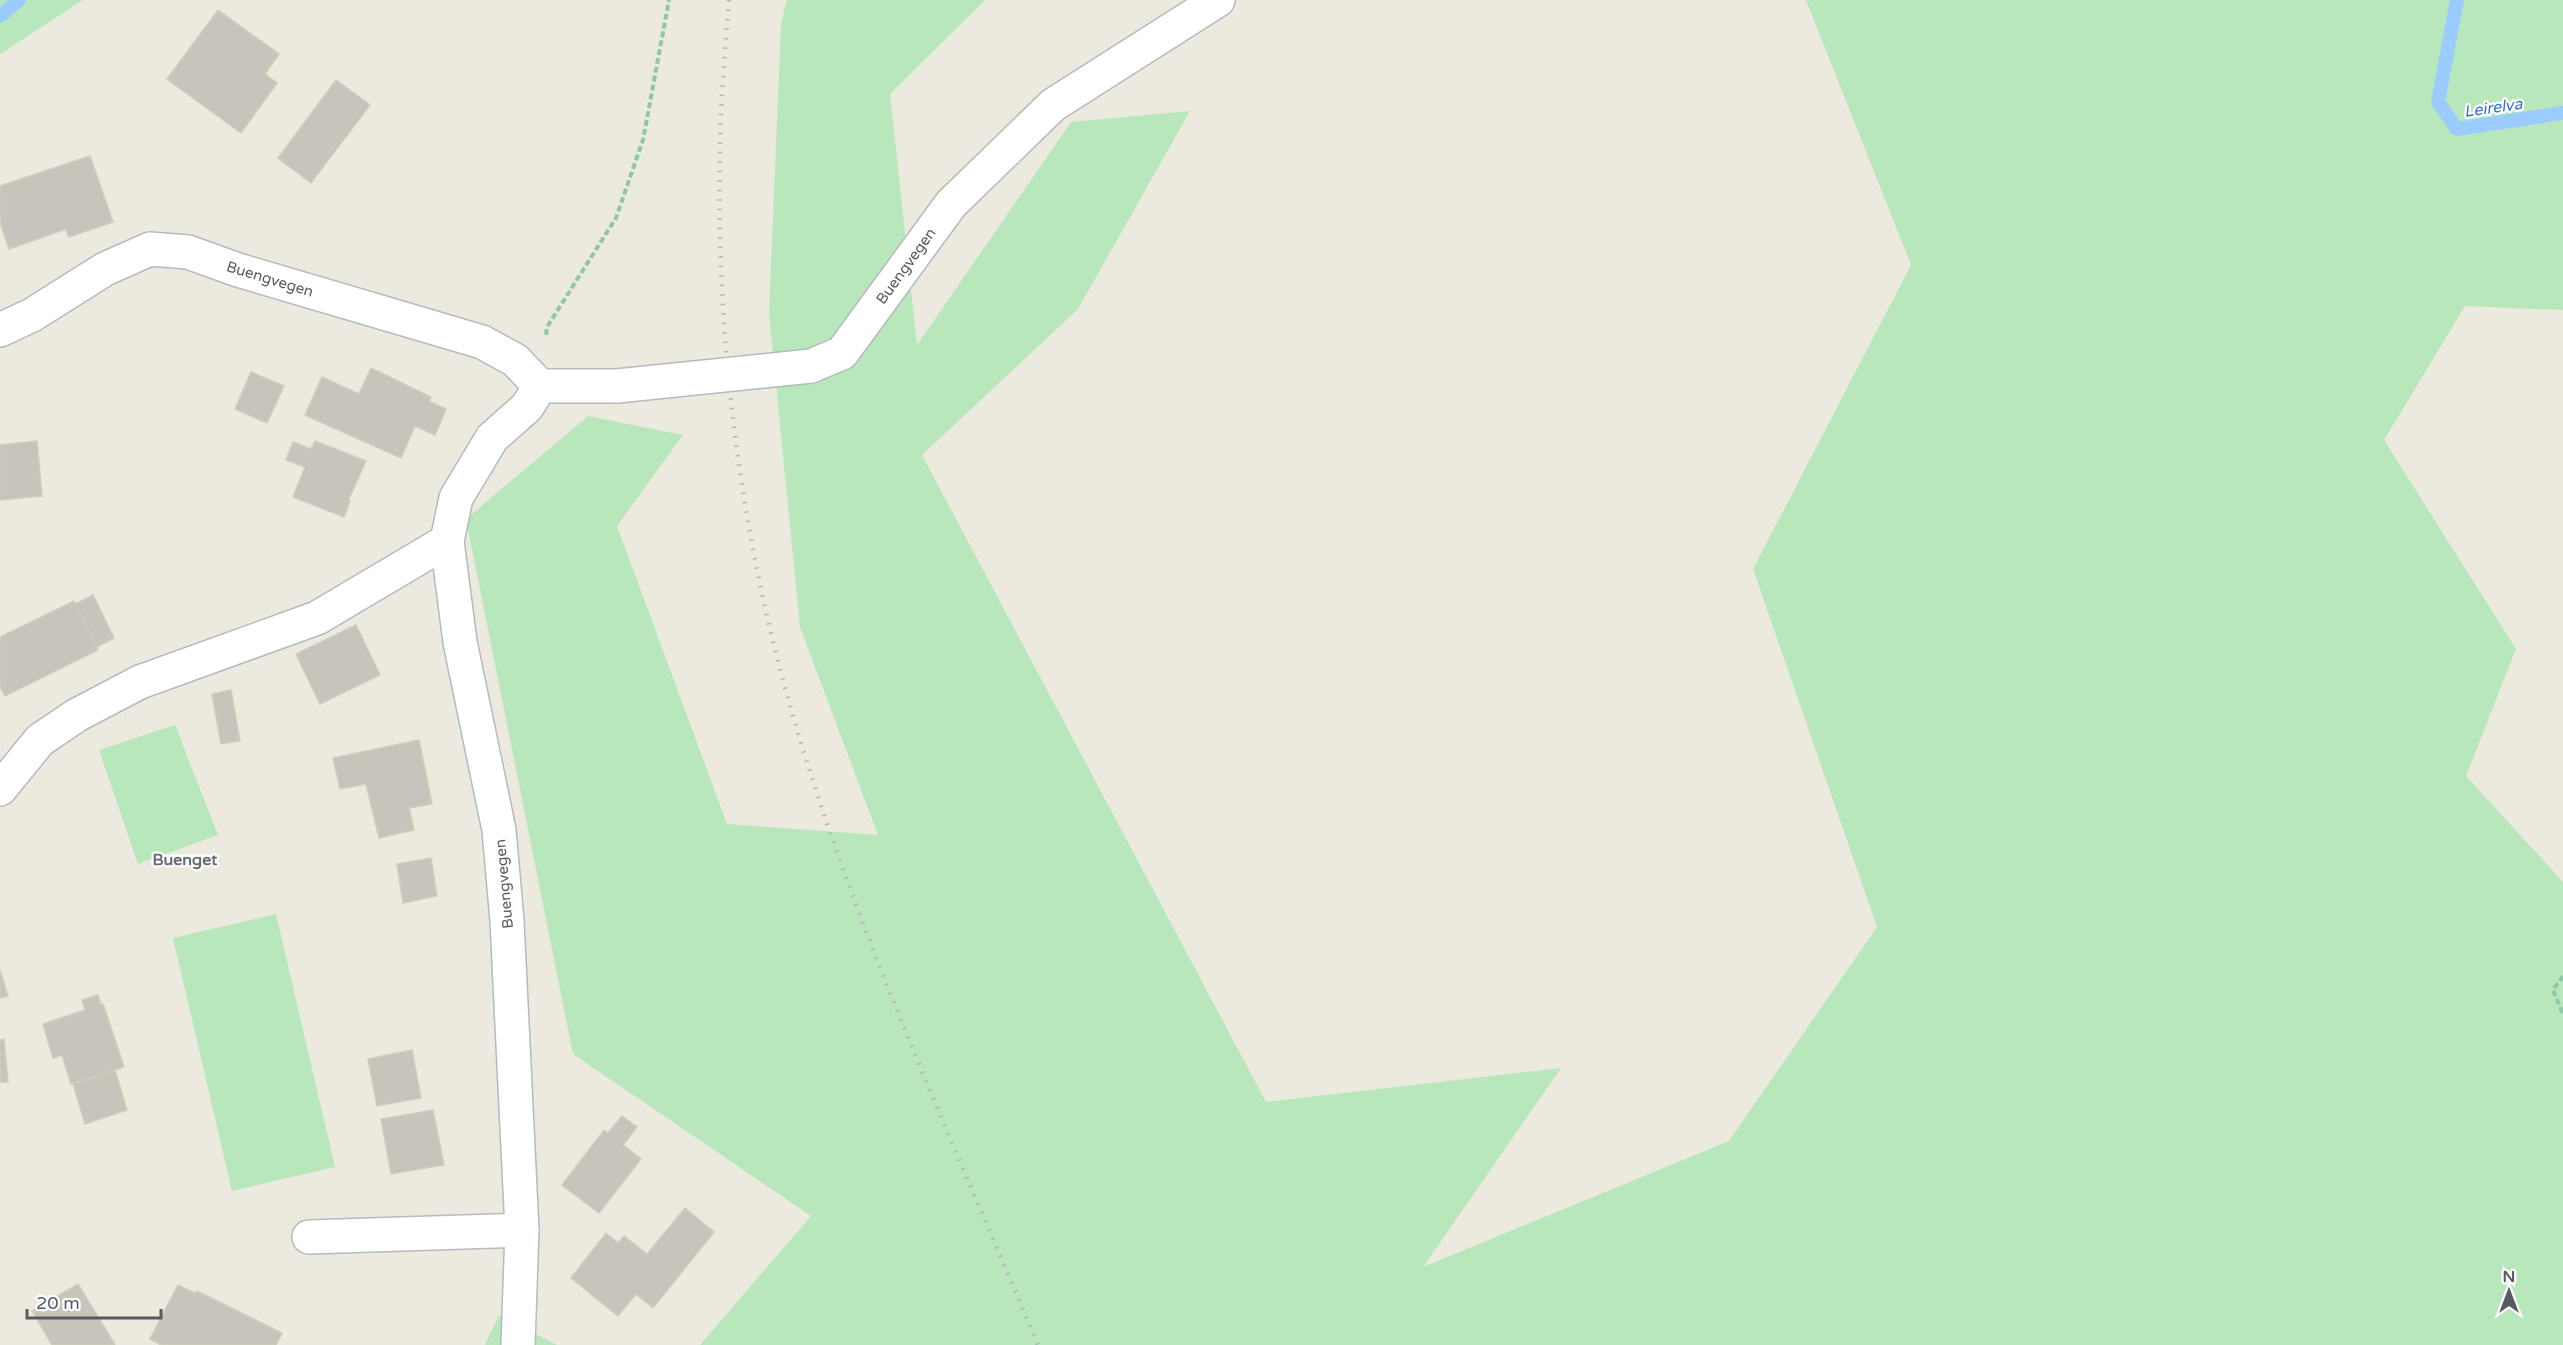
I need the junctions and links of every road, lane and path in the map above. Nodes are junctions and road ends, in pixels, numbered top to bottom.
1 (669, 0) edge
2 (1218, 0) edge
3 (0, 330) edge
4 (540, 386) junction
5 (447, 541) junction
6 (0, 789) edge
7 (2563, 976) edge
8 (2563, 1014) edge
9 (522, 1230) junction
10 (309, 1237) dead end
11 (518, 1345) edge

1 - 4 path
2 - 4 street, Buengvegen, bridge
3 - 4 street, Buengvegen
4 - 5 street, Buengvegen
5 - 6 street
5 - 9 street, Buengvegen
7 - 8 path
9 - 10 street
9 - 11 street, Buengvegen

